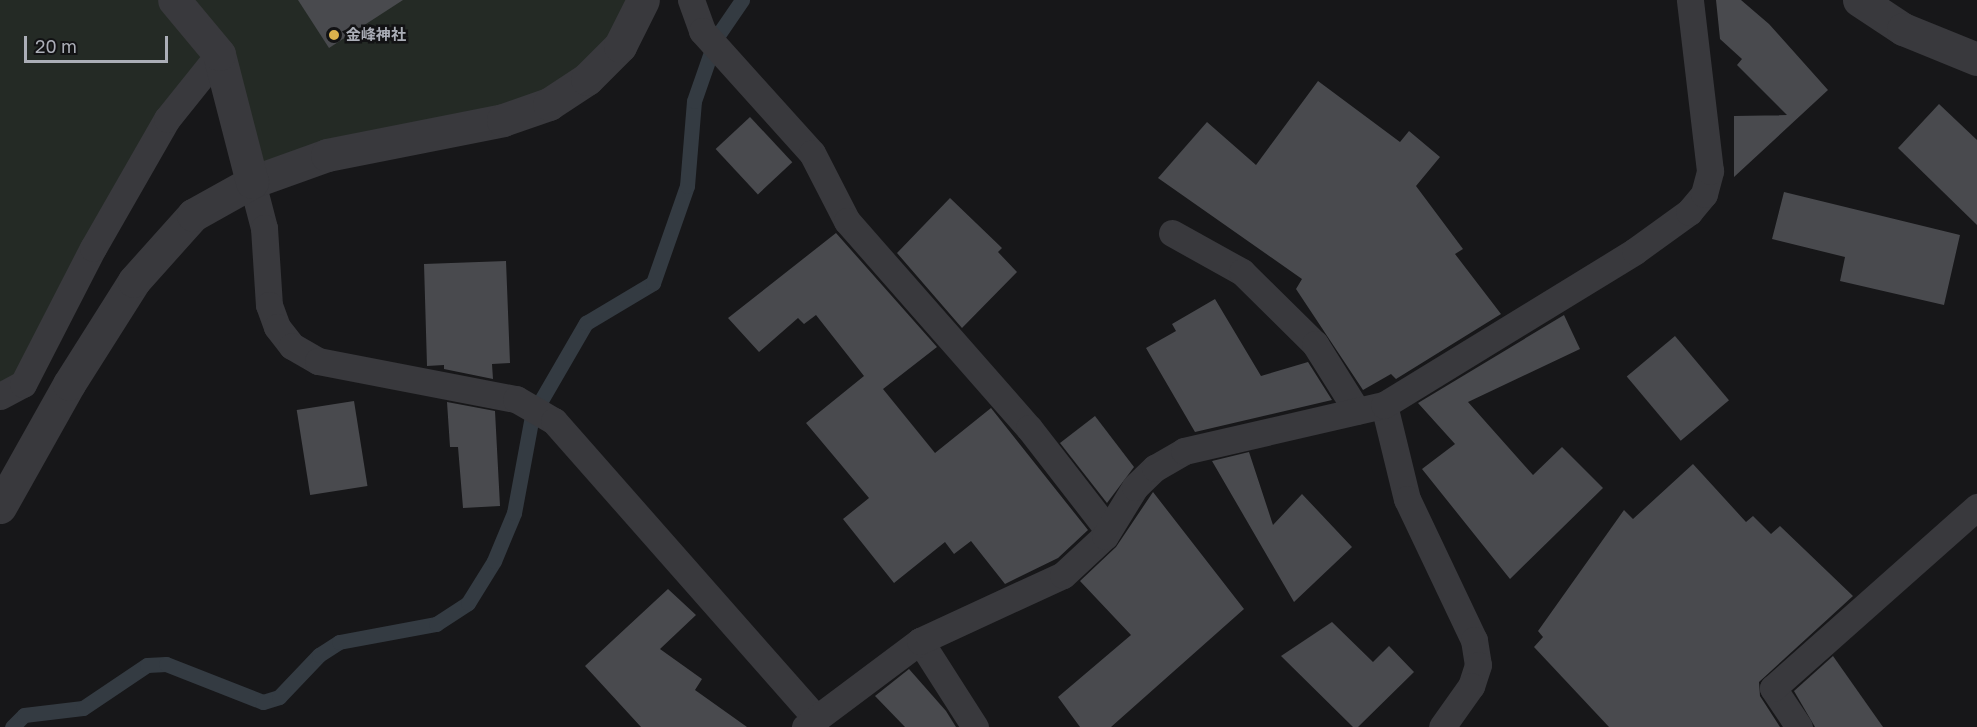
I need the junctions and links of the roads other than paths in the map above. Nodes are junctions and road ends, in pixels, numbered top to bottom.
1 (174, 0) edge
2 (643, 0) edge
3 (691, 0) edge
4 (1690, 0) edge
5 (1859, 0) edge
6 (219, 54) junction
7 (1977, 59) edge
8 (252, 182) junction
9 (1172, 233) dead end
10 (0, 396) edge
11 (1384, 405) junction
12 (1358, 411) junction
13 (0, 507) edge
14 (1977, 507) edge
15 (1108, 530) junction
16 (920, 641) junction
17 (811, 723) edge
18 (975, 727) edge
19 (1442, 727) edge
20 (1799, 727) edge

1 - 6 street
2 - 8 street
3 - 15 lane
4 - 11 lane
5 - 7 street
6 - 8 street
6 - 10 lane
8 - 13 street
8 - 17 lane
9 - 12 lane
11 - 12 lane
11 - 19 lane
12 - 15 lane
14 - 20 lane
15 - 16 lane
16 - 17 lane
16 - 18 lane

